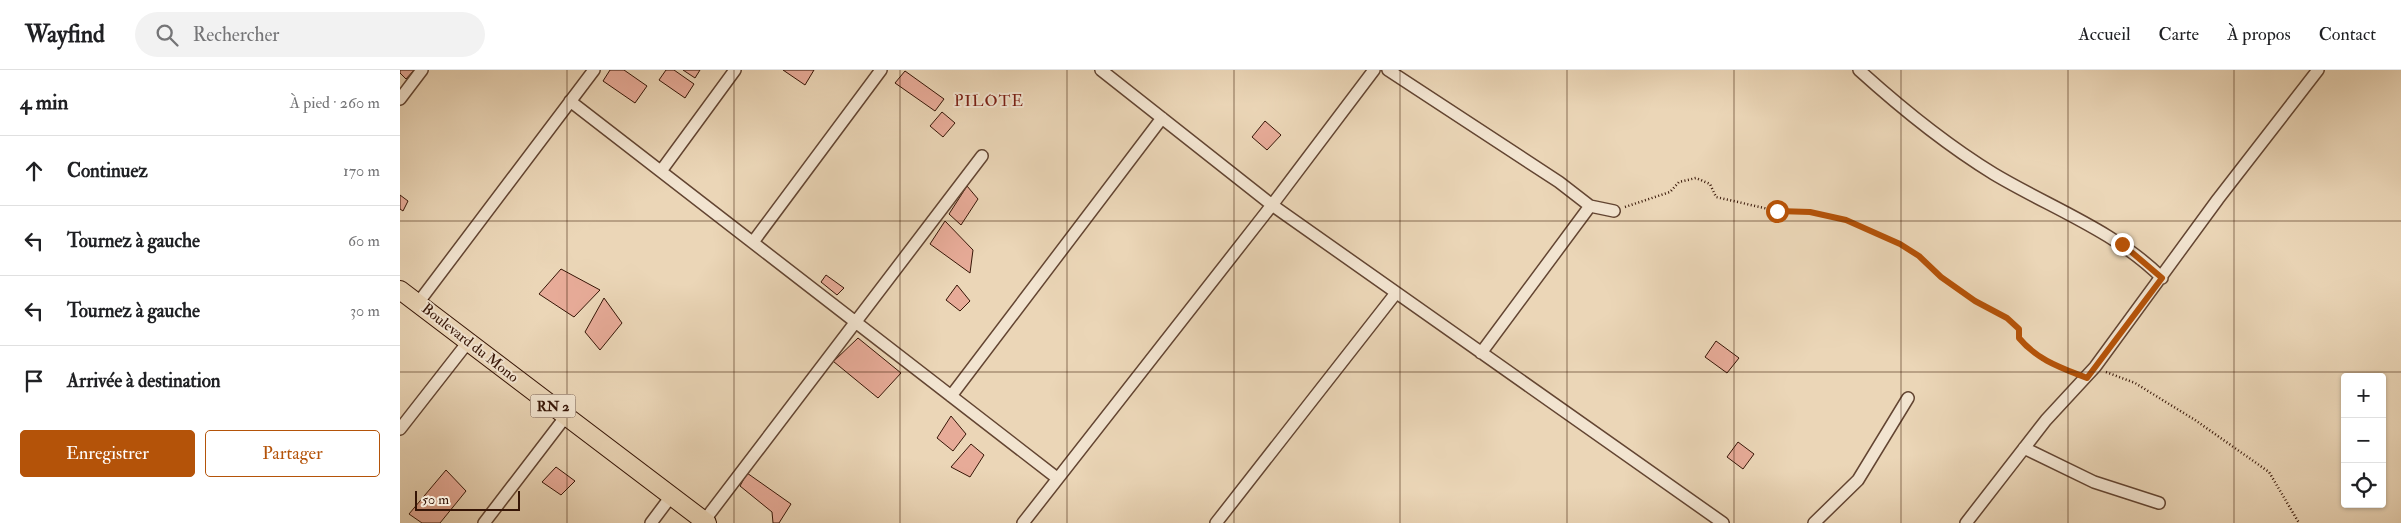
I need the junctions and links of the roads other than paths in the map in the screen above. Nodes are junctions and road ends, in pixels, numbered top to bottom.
1 (422, 70) edge
2 (594, 70) edge
3 (735, 70) edge
4 (882, 70) edge
5 (1101, 70) edge
6 (1374, 70) edge
7 (1388, 70) edge
8 (1859, 70) edge
9 (2318, 70) edge
10 (400, 99) edge
11 (570, 101) junction
12 (1162, 118) junction
13 (982, 156) dead end
14 (661, 171) junction
15 (1272, 205) junction
16 (1590, 206) junction
17 (1614, 211) road end
18 (753, 242) junction
19 (2162, 278) junction
20 (400, 290) edge
21 (1396, 293) junction
22 (418, 303) junction
23 (855, 322) junction
24 (468, 342) junction
25 (1481, 353) junction
26 (951, 396) junction
27 (1908, 398) dead end
28 (566, 416) junction
29 (400, 429) edge
30 (2024, 448) junction
31 (1057, 478) junction
32 (672, 496) junction
33 (2159, 503) dead end
34 (1972, 521) edge
35 (706, 522) edge
36 (484, 523) edge
37 (651, 523) edge
38 (1023, 523) edge
39 (1216, 523) edge
40 (1723, 523) edge
41 (1814, 523) edge

1 - 10 street
2 - 11 street
3 - 14 street
4 - 18 street
5 - 12 street
6 - 15 street
7 - 16 street
8 - 19 street
9 - 19 street
11 - 14 street
11 - 22 street
12 - 15 street
12 - 26 street
13 - 23 street
14 - 18 street
15 - 21 street
15 - 31 street
16 - 17 street
16 - 25 street
18 - 23 street
19 - 30 street
20 - 22 main road, Boulevard du Mono / RN 2
21 - 25 street
21 - 39 street
22 - 24 main road, Boulevard du Mono / RN 2
23 - 26 street
23 - 35 street
24 - 28 main road, Boulevard du Mono / RN 2
24 - 29 street
25 - 40 street
26 - 31 street
27 - 41 street
28 - 32 main road, Boulevard du Mono / RN 2
28 - 36 street
30 - 33 street
30 - 34 street
31 - 38 street
32 - 35 main road, Boulevard du Mono / RN 2
32 - 37 street

